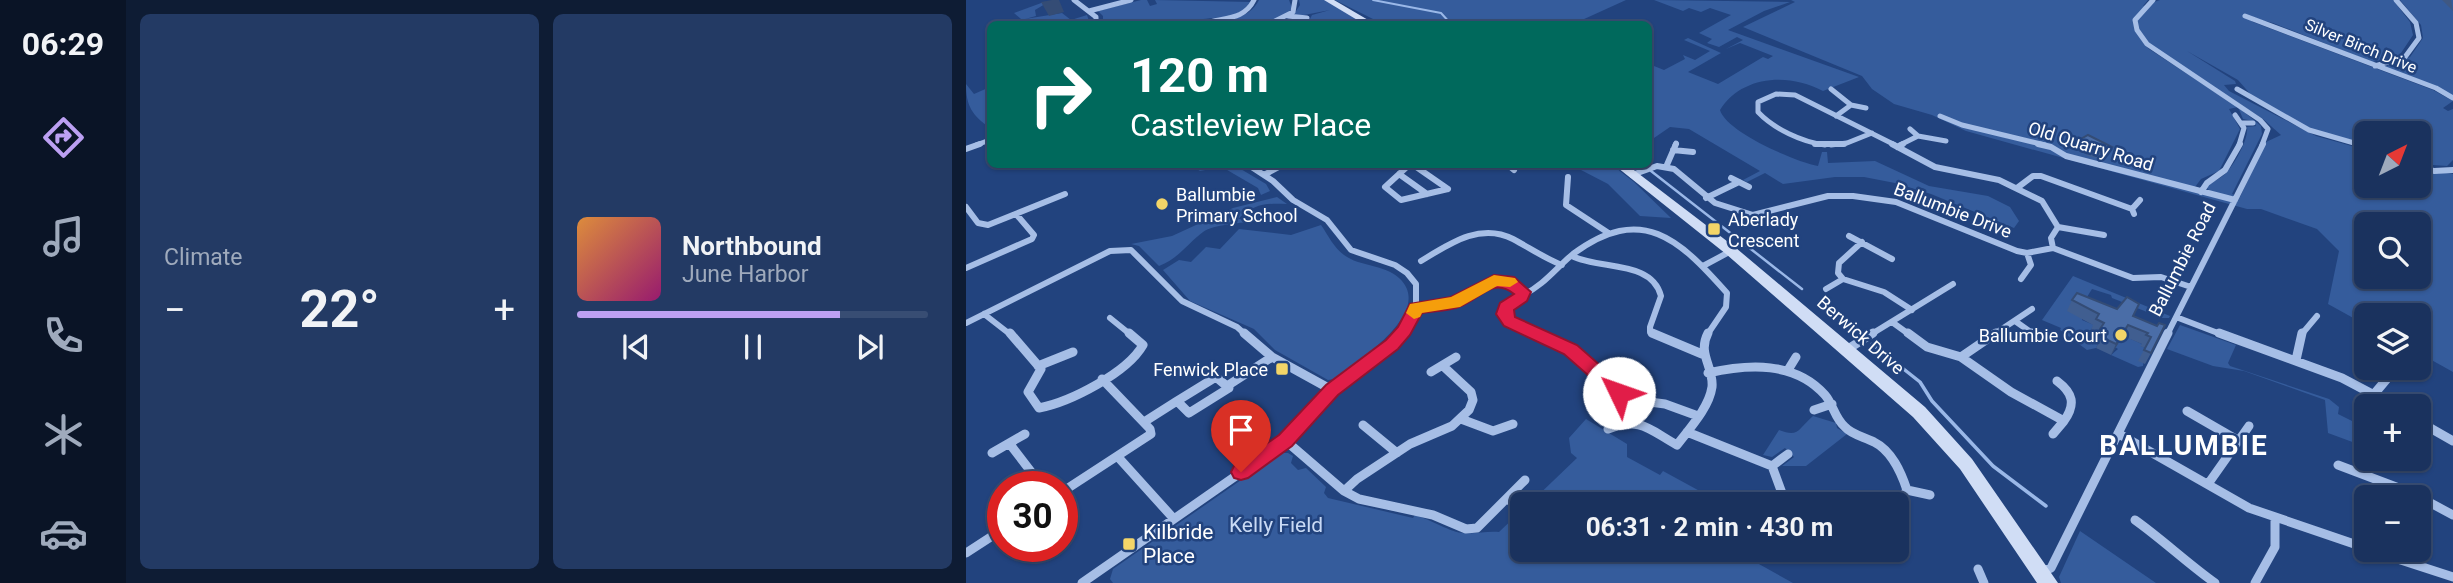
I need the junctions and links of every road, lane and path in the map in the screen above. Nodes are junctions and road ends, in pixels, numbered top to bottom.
1 (1074, 0) edge
2 (1131, 0) edge
3 (1254, 0) edge
4 (1294, 0) edge
5 (1328, 0) edge
6 (2153, 0) edge
7 (2396, 0) edge
8 (1088, 11) junction
9 (1288, 16) junction
10 (2245, 16) dead end
11 (1307, 18) dead end
12 (1096, 21) edge
13 (1206, 21) edge
14 (1276, 21) edge
15 (1365, 21) edge
16 (2375, 66) junction
17 (1831, 89) dead end
18 (2237, 89) dead end
19 (2453, 98) edge
20 (1852, 105) junction
21 (1866, 108) dead end
22 (2235, 115) dead end
23 (1836, 116) junction
24 (1940, 116) dead end
25 (2241, 123) junction
26 (2253, 124) dead end
27 (1910, 129) dead end
28 (1872, 133) junction
29 (1918, 136) junction
30 (987, 141) edge
31 (1946, 141) dead end
32 (2354, 144) edge
33 (1897, 147) junction
34 (966, 149) edge
35 (1693, 152) dead end
36 (1666, 167) junction
37 (1253, 168) edge
38 (1277, 168) edge
39 (1406, 168) edge
40 (1417, 168) edge
41 (1512, 168) edge
42 (1623, 168) edge
43 (1514, 170) dead end
44 (2431, 170) edge
45 (2453, 170) edge
46 (1399, 174) junction
47 (1264, 175) junction
48 (1632, 175) junction
49 (1567, 177) dead end
50 (1731, 177) dead end
51 (1739, 182) junction
52 (1749, 187) dead end
53 (2017, 188) junction
54 (2201, 192) junction
55 (1065, 194) dead end
56 (1427, 194) junction
57 (1706, 198) junction
58 (2140, 200) dead end
59 (2235, 201) junction
60 (966, 207) edge
61 (1016, 214) junction
62 (2058, 227) junction
63 (1607, 232) junction
64 (2104, 235) dead end
65 (1849, 236) dead end
66 (1861, 242) junction
67 (2053, 248) junction
68 (1731, 251) junction
69 (2028, 253) junction
70 (1572, 256) junction
71 (1892, 259) dead end
72 (1421, 261) dead end
73 (1562, 265) junction
74 (1703, 266) junction
75 (966, 268) edge
76 (1843, 279) junction
77 (2021, 279) dead end
78 (1953, 284) dead end
79 (2191, 287) junction
80 (1826, 289) dead end
81 (1523, 295) junction
82 (1416, 308) junction
83 (2032, 309) dead end
84 (1912, 310) junction
85 (984, 314) junction
86 (2317, 316) dead end
87 (2176, 317) junction
88 (1110, 318) dead end
89 (2015, 321) junction
90 (1892, 322) junction
91 (966, 323) edge
92 (2040, 339) dead end
93 (1848, 349) junction
94 (1073, 352) dead end
95 (1702, 354) junction
96 (1796, 356) dead end
97 (1272, 357) junction
98 (1456, 357) dead end
99 (1961, 357) junction
100 (2296, 360) junction
101 (1038, 366) junction
102 (1443, 366) junction
103 (1788, 370) junction
104 (1431, 372) dead end
105 (1708, 373) junction
106 (1102, 379) junction
107 (2386, 380) edge
108 (2057, 381) dead end
109 (1227, 386) junction
110 (1332, 390) junction
111 (2375, 393) joint
112 (1177, 401) junction
113 (1832, 404) junction
114 (1814, 410) dead end
115 (2187, 411) dead end
116 (1698, 416) junction
117 (1461, 419) junction
118 (2064, 421) junction
119 (1144, 422) junction
120 (1513, 424) dead end
121 (1363, 425) dead end
122 (2249, 426) dead end
123 (2431, 428) edge
124 (1608, 429) dead end
125 (1687, 432) junction
126 (1025, 434) dead end
127 (2053, 434) dead end
128 (2119, 434) junction
129 (1286, 441) junction
130 (2239, 441) junction
131 (2453, 441) edge
132 (1009, 443) junction
133 (992, 453) dead end
134 (1397, 453) junction
135 (1788, 454) dead end
136 (1118, 457) junction
137 (2338, 465) dead end
138 (1772, 466) junction
139 (1030, 471) edge
140 (1525, 480) dead end
141 (2377, 480) junction
142 (1078, 482) edge
143 (2208, 484) junction
144 (2375, 485) edge
145 (1907, 490) joint
146 (1344, 491) junction
147 (1782, 492) edge
148 (1930, 495) dead end
149 (1507, 499) junction
150 (1510, 501) edge
151 (2453, 515) edge
152 (1174, 519) junction
153 (2275, 519) junction
154 (2135, 520) dead end
155 (987, 539) edge
156 (2354, 544) edge
157 (966, 553) edge
158 (2407, 562) edge
159 (1978, 569) dead end
160 (2453, 577) edge
161 (2044, 578) edge
162 (1096, 579) edge
163 (1082, 583) edge
164 (1984, 583) edge
165 (2215, 583) edge
166 (2255, 583) edge

1 - 8 street
2 - 8 street
3 - 13 street
4 - 9 street
5 - 15 street
6 - 59 street, Ballumbie Road
7 - 16 street
8 - 12 street
9 - 11 street
9 - 14 street
10 - 16 street, Silver Birch Drive
16 - 19 street, Silver Birch Drive
17 - 20 street
18 - 32 street
20 - 21 street
20 - 23 street
22 - 25 street
23 - 28 street
23 - 28 street
24 - 54 street, Old Quarry Road
25 - 26 street
25 - 54 street
27 - 29 street
28 - 33 street
29 - 31 street
29 - 33 street
30 - 34 street
33 - 53 street
35 - 36 street
36 - 48 street
36 - 57 street, Ballumbie Drive
37 - 47 street
38 - 47 street
39 - 46 street
40 - 56 street
41 - 43 street
42 - 48 street, Berwick Drive
44 - 45 street
46 - 56 street
46 - 56 street
47 - 82 street
48 - 68 street, Berwick Drive
49 - 63 street
50 - 51 street
51 - 52 street
51 - 57 street
53 - 58 street
53 - 62 street
54 - 59 street, Old Quarry Road
55 - 61 street
57 - 69 street, Ballumbie Drive
59 - 79 street, Ballumbie Road
60 - 61 street
61 - 75 street
62 - 64 street
62 - 67 street
63 - 70 street
63 - 74 street
65 - 66 street
66 - 71 street
66 - 76 street
67 - 69 street, Ballumbie Drive
67 - 79 street
68 - 74 street
68 - 93 street, Berwick Drive
69 - 77 street, Ballumbie Drive
70 - 73 street
70 - 95 street
72 - 73 street
73 - 81 street
74 - 95 street
76 - 80 street
76 - 84 street
78 - 84 street
79 - 87 street, Ballumbie Road
81 - 82 street
81 - 116 street
82 - 110 street
83 - 89 street
84 - 90 street
85 - 91 street
85 - 97 street
85 - 101 street
86 - 100 street
87 - 100 street
87 - 128 street, Ballumbie Road
88 - 106 street
89 - 92 street
89 - 99 street
90 - 93 street
90 - 99 street
93 - 161 street, Berwick Drive
94 - 101 street
95 - 105 street
96 - 103 street
97 - 109 street
97 - 110 street
98 - 102 street
99 - 118 street
100 - 111 street
101 - 106 street
102 - 104 street
102 - 117 street
103 - 105 street
103 - 113 street
105 - 116 street
106 - 119 street
107 - 111 street
108 - 118 street
109 - 112 street
109 - 112 street
110 - 129 street
112 - 119 street
113 - 114 street
113 - 145 street
115 - 130 street
116 - 125 street
117 - 120 street
117 - 134 street
118 - 127 street
119 - 136 street
121 - 134 street
122 - 130 street
123 - 131 street
124 - 125 street
125 - 138 street
126 - 132 street
128 - 143 street
128 - 161 street, Ballumbie Road
129 - 146 street
129 - 152 street
130 - 143 street
132 - 133 street
132 - 139 street
134 - 146 street
135 - 138 street
136 - 142 street
136 - 152 street
137 - 141 street
138 - 147 street
140 - 149 street
141 - 144 street
141 - 151 street
143 - 153 street
145 - 148 street
146 - 149 street
149 - 150 street
152 - 162 street
153 - 156 street
153 - 166 street
154 - 165 street
155 - 157 street
158 - 160 street
159 - 164 street
162 - 163 street

